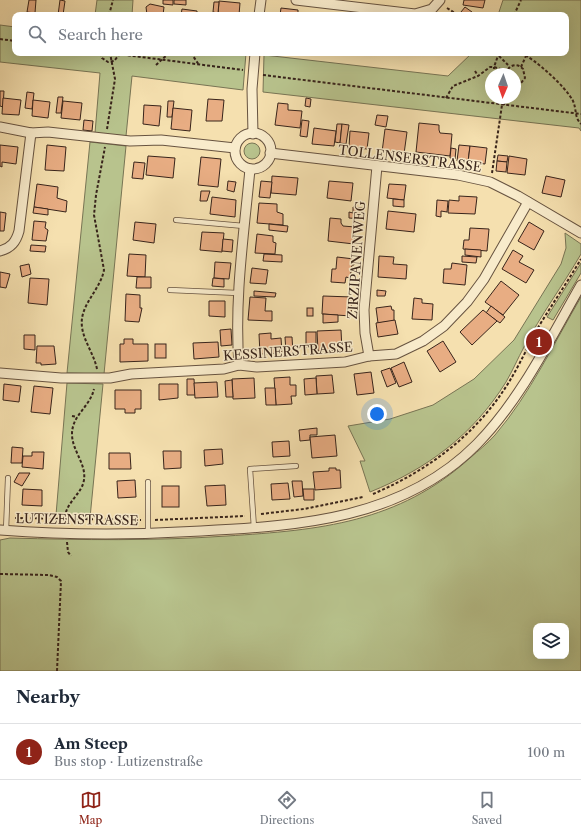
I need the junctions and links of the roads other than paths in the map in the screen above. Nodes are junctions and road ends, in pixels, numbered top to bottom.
1 (261, 0) edge
2 (296, 0) edge
3 (440, 1) edge
4 (260, 12) edge
5 (398, 12) edge
6 (428, 12) edge
7 (255, 56) edge
8 (0, 127) edge
9 (31, 133) junction
10 (253, 134) junction
11 (235, 148) junction
12 (270, 153) junction
13 (377, 166) junction
14 (250, 169) junction
15 (528, 202) junction
16 (176, 220) dead end
17 (245, 227) junction
18 (581, 233) edge
19 (0, 251) edge
20 (581, 285) edge
21 (170, 290) dead end
22 (238, 293) junction
23 (370, 356) junction
24 (240, 365) junction
25 (0, 373) edge
26 (296, 466) dead end
27 (8, 478) dead end
28 (148, 482) dead end
29 (254, 528) junction
30 (3, 531) edge
31 (148, 534) junction

1 - 4 street
2 - 5 street
3 - 6 street
7 - 10 street
8 - 9 street
9 - 11 street
9 - 19 street
10 - 11 street
10 - 12 street
11 - 14 street
12 - 13 street, TOLLENSERSTRASSE
12 - 14 street
13 - 15 street, TOLLENSERSTRASSE
13 - 23 street, ZIRZIPANENWEG
14 - 17 street
15 - 18 street, TOLLENSERSTRASSE
15 - 23 street, KESSINERSTRASSE
16 - 17 lane
17 - 22 street
20 - 29 street, LUTIZENSTRASSE
21 - 22 lane
22 - 24 street
23 - 24 street, KESSINERSTRASSE
24 - 25 street, KESSINERSTRASSE
26 - 29 lane
27 - 30 lane, LUTIZENSTRASSE
28 - 31 lane, LUTIZENSTRASSE
29 - 31 street, LUTIZENSTRASSE
30 - 31 street, LUTIZENSTRASSE

